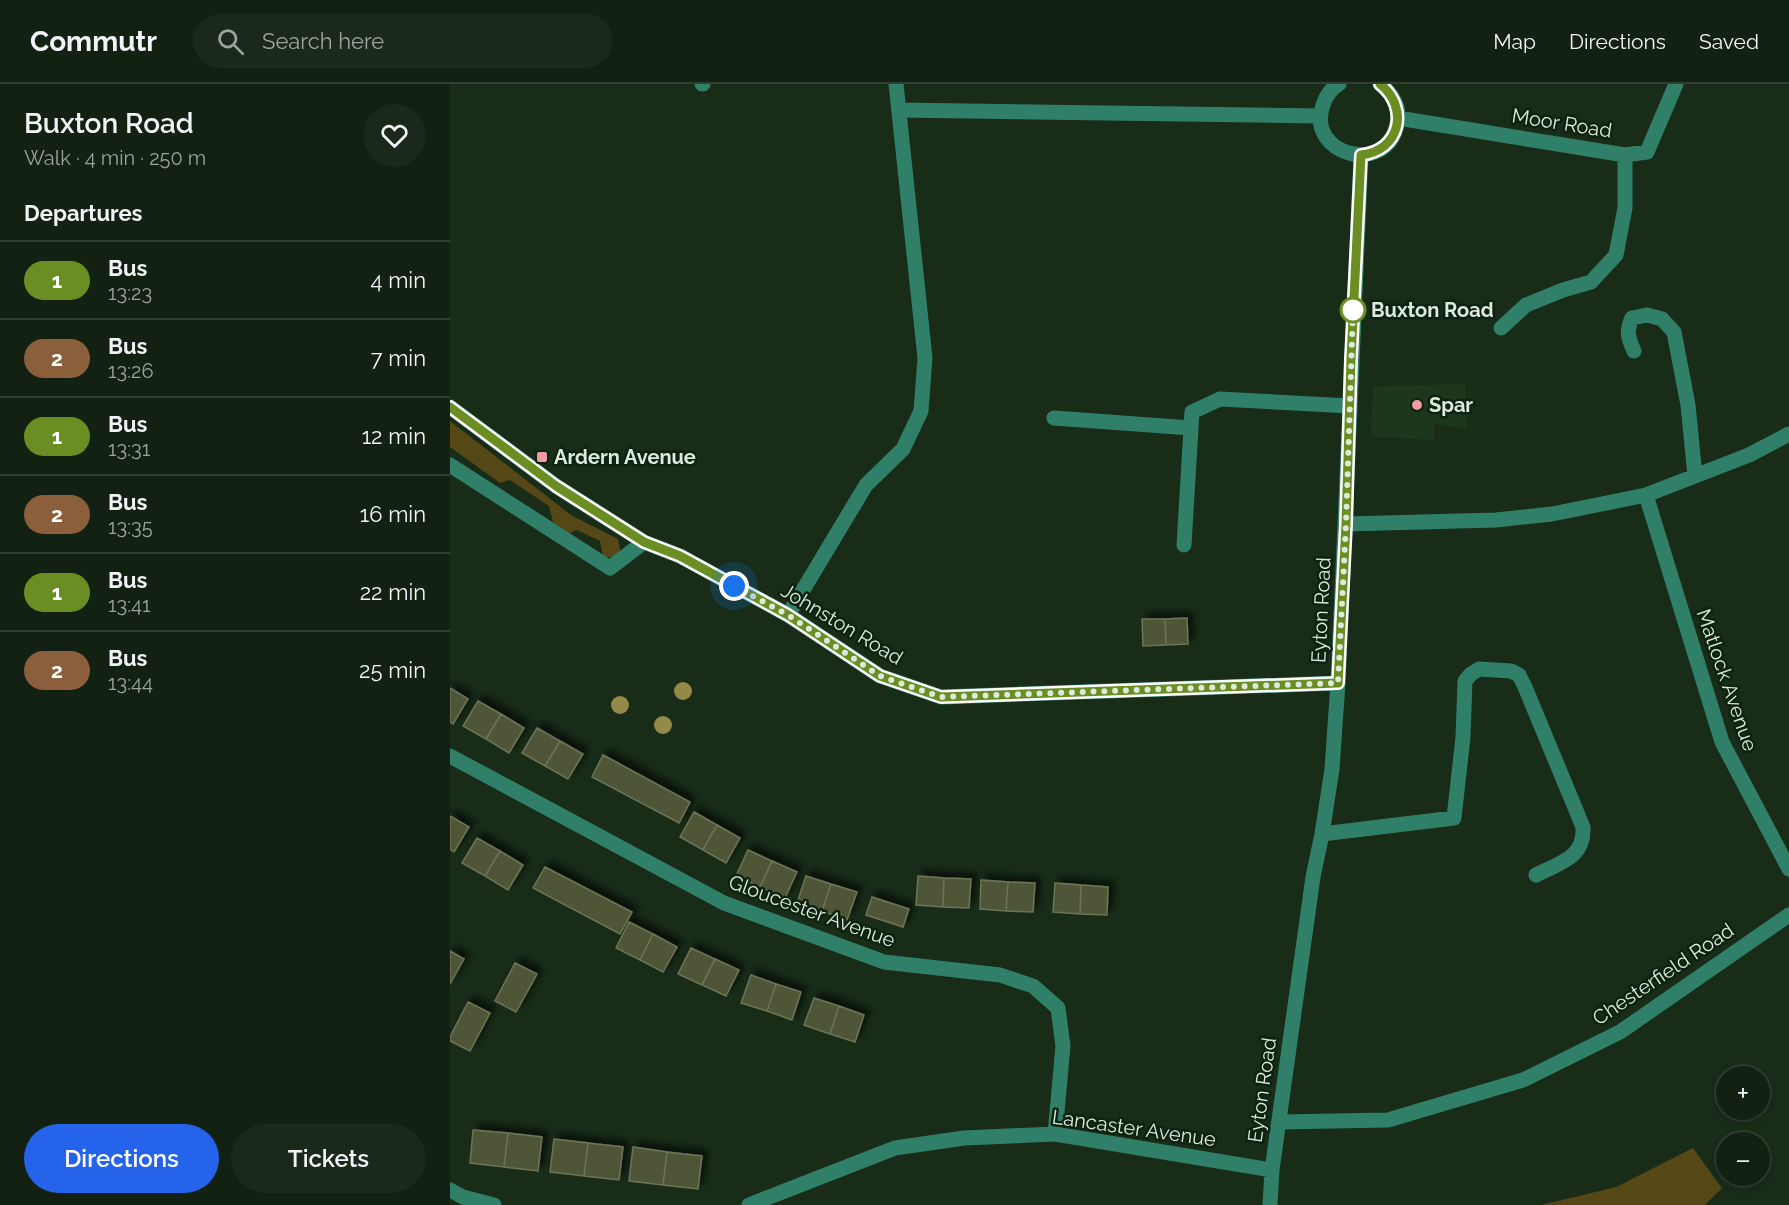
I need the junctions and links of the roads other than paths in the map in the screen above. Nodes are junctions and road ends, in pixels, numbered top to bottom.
1 (896, 84) edge
2 (1339, 84) edge
3 (1380, 84) edge
4 (1676, 84) edge
5 (899, 110) junction
6 (1320, 116) junction
7 (1398, 118) junction
8 (1361, 155) junction
9 (1625, 155) junction
10 (1501, 328) dead end
11 (1634, 351) dead end
12 (1350, 406) junction
13 (450, 407) edge
14 (1054, 418) dead end
15 (1191, 428) junction
16 (1789, 434) edge
17 (450, 465) edge
18 (1695, 476) junction
19 (1646, 495) junction
20 (1346, 524) junction
21 (644, 542) junction
22 (1184, 545) dead end
23 (788, 615) junction
24 (1338, 683) junction
25 (450, 756) edge
26 (1322, 834) junction
27 (1789, 869) edge
28 (1536, 875) dead end
29 (1789, 915) edge
30 (1279, 1122) junction
31 (1055, 1134) junction
32 (1272, 1170) junction
33 (450, 1190) edge
34 (494, 1205) edge
35 (749, 1205) edge
36 (1270, 1205) edge

1 - 5 street
2 - 6 street
3 - 7 street
4 - 9 street, Moor Road
5 - 6 street
5 - 23 street
6 - 8 street
7 - 8 street
7 - 9 street, Moor Road
8 - 12 street, Eyton Road
9 - 10 street
11 - 18 street
12 - 15 street
12 - 20 street, Eyton Road
13 - 21 street, Johnston Road
14 - 15 street
15 - 22 street
16 - 18 street
17 - 21 street
18 - 19 street
19 - 20 street
19 - 27 street, Matlock Avenue
20 - 24 street, Eyton Road
21 - 23 street, Johnston Road
23 - 24 street, Johnston Road
24 - 26 street, Eyton Road
25 - 31 street, Gloucester Avenue
26 - 28 street
26 - 30 street, Eyton Road
29 - 30 street, Chesterfield Road
30 - 32 street, Eyton Road
31 - 32 street, Lancaster Avenue
31 - 35 street, Lancaster Avenue
32 - 36 street, Eyton Road
33 - 34 street

